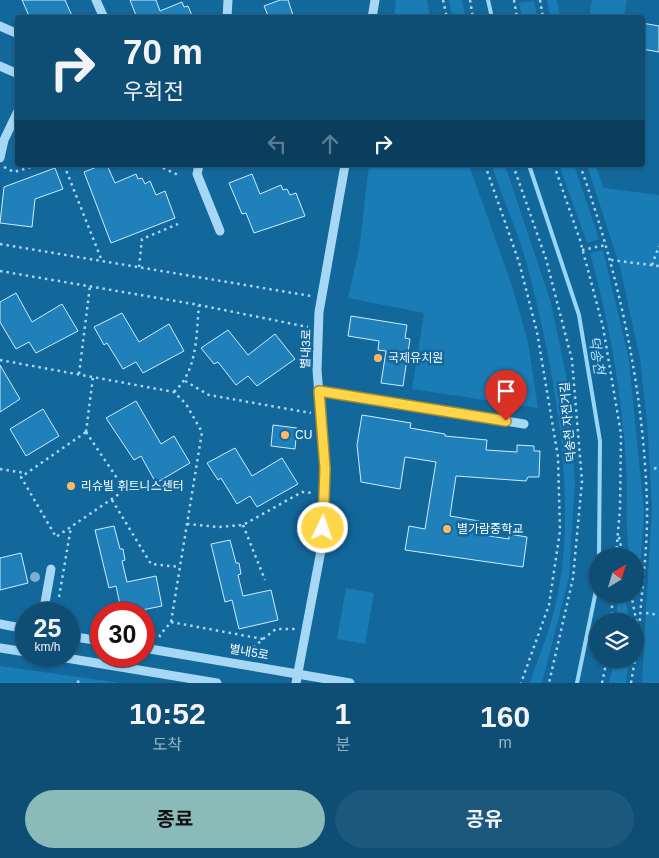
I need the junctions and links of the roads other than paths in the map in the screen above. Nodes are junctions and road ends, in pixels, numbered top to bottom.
1 (96, 0) edge
2 (228, 0) edge
3 (375, 0) edge
4 (103, 15) edge
5 (227, 15) edge
6 (372, 15) edge
7 (0, 26) edge
8 (15, 33) edge
9 (0, 66) edge
10 (15, 71) edge
11 (15, 117) edge
12 (0, 158) edge
13 (199, 167) edge
14 (346, 167) edge
15 (220, 231) dead end
16 (319, 391) junction
17 (524, 424) dead end
18 (51, 568) dead end
19 (45, 602) edge
20 (0, 624) edge
21 (15, 627) edge
22 (0, 648) edge
23 (15, 650) edge
24 (155, 650) edge
25 (80, 660) edge
26 (297, 679) edge
27 (216, 683) edge
28 (350, 683) edge

1 - 4 street
2 - 5 street
3 - 6 street
7 - 8 street
9 - 10 street
11 - 12 street
13 - 15 street
14 - 16 street, 별내3로
16 - 17 street
16 - 26 street, 별내3로
18 - 19 street
20 - 21 street
22 - 23 street
24 - 26 street, 별내5로
25 - 27 street
26 - 28 street, 별내5로

